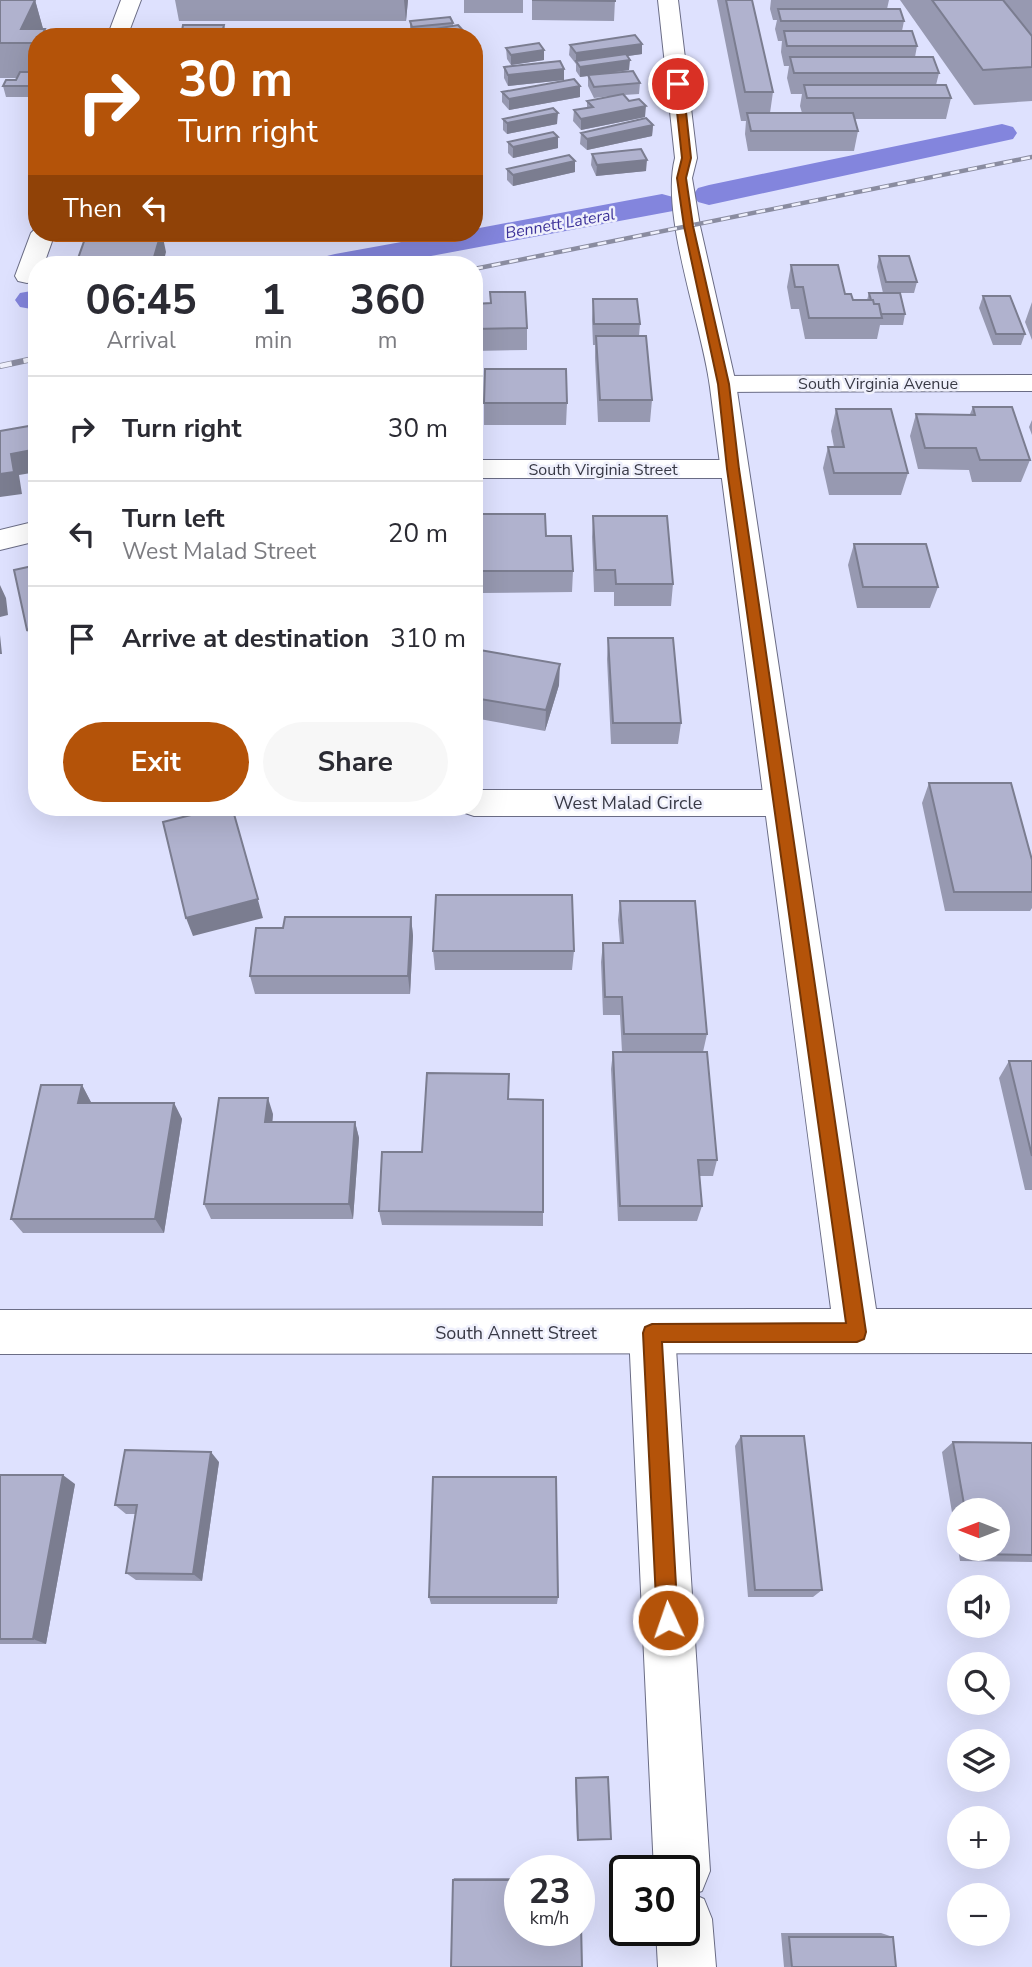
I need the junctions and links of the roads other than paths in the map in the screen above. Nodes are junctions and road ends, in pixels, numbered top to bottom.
1 (131, 0) edge
2 (668, 0) edge
3 (120, 28) edge
4 (1032, 383) edge
5 (723, 384) junction
6 (483, 469) edge
7 (733, 469) junction
8 (28, 533) edge
9 (0, 540) edge
10 (483, 803) edge
11 (781, 803) junction
12 (1032, 1331) edge
13 (0, 1332) edge
14 (857, 1332) junction
15 (652, 1333) junction
16 (681, 1855) edge
17 (686, 1946) edge
18 (687, 1967) edge

1 - 3 street
2 - 5 street
4 - 5 street, South Virginia Avenue
5 - 7 street
6 - 7 street, South Virginia Street
7 - 11 street
8 - 9 street
10 - 11 street, West Malad Circle
11 - 14 street
12 - 14 street, South Annett Street
13 - 15 street, South Annett Street
14 - 15 street, South Annett Street
15 - 16 street
17 - 18 street

